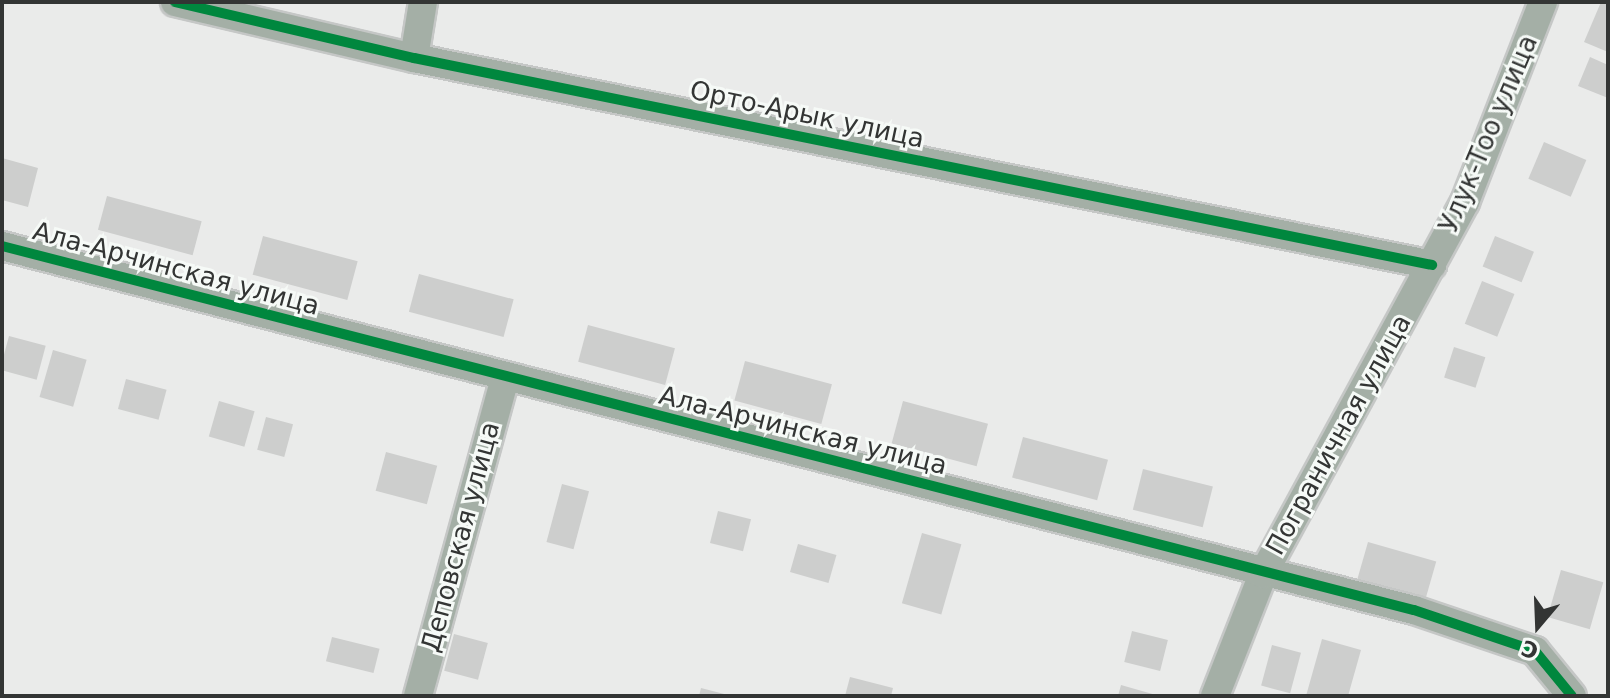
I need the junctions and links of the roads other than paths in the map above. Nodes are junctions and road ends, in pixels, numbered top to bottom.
1 (175, 2) edge
2 (423, 2) edge
3 (1543, 2) edge
4 (414, 58) junction
5 (2, 246) edge
6 (1432, 265) junction
7 (505, 377) junction
8 (1263, 574) junction
9 (418, 696) edge
10 (1215, 696) edge
11 (1572, 696) edge

1 - 4 street, Орто-Арык улица
2 - 4 street
3 - 6 street, Улук-Тоо улица
4 - 6 street, Орто-Арык улица
5 - 7 street, Ала-Арчинская улица
6 - 8 street, Пограничная улица
7 - 8 street, Ала-Арчинская улица
7 - 9 street, Деповская улица
8 - 10 street, Пограничная улица
8 - 11 street, Ала-Арчинская улица

